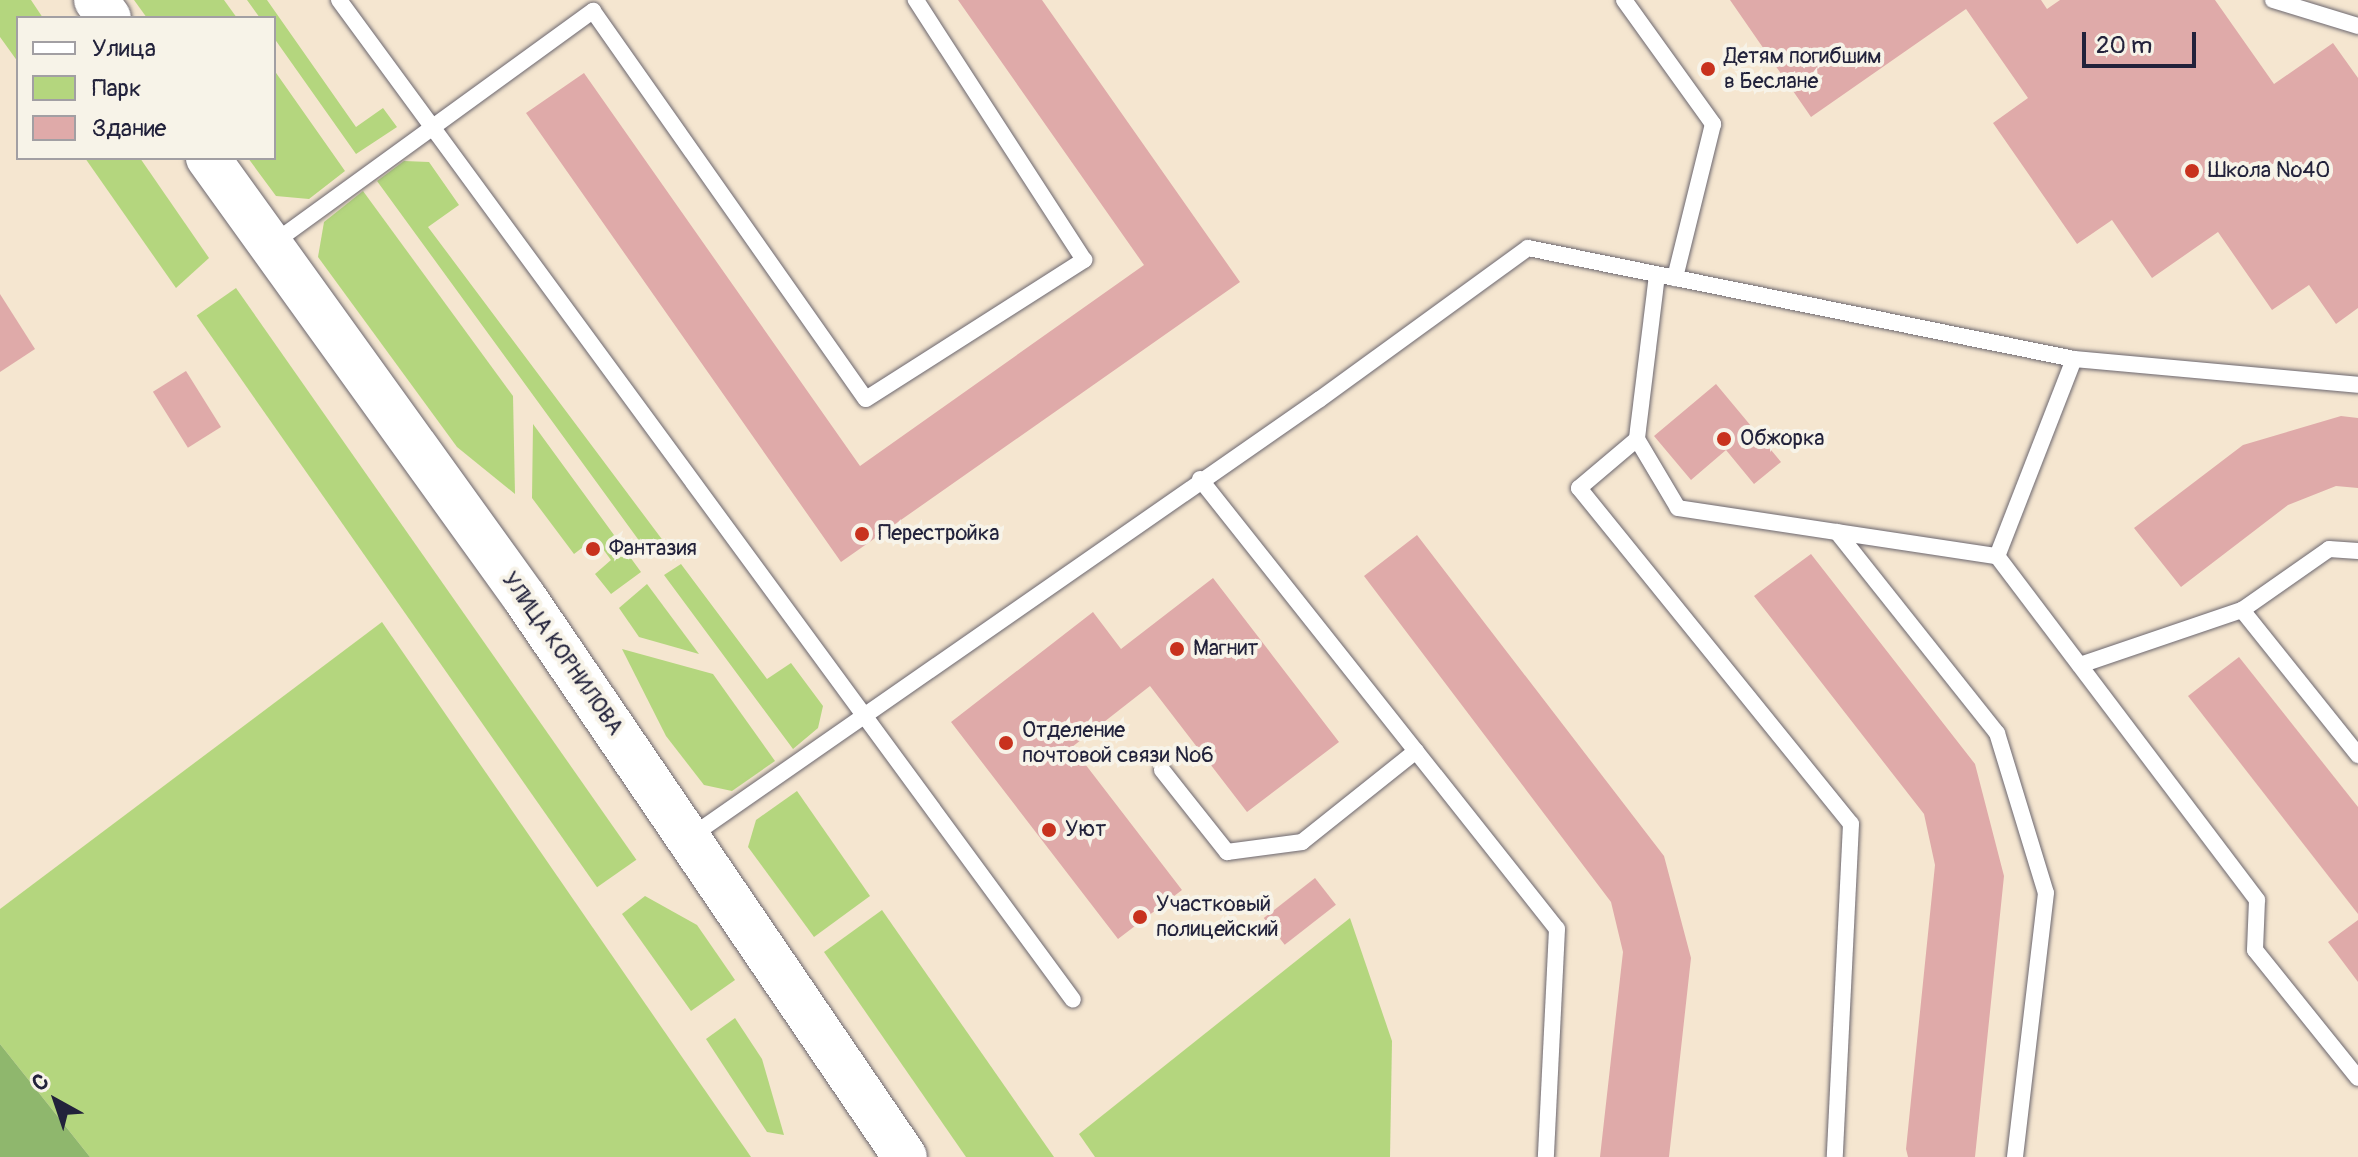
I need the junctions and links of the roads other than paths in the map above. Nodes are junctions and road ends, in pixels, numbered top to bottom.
1 (339, 0) edge
2 (916, 0) edge
3 (1624, 0) edge
4 (2273, 0) edge
5 (589, 6) edge
6 (2358, 26) edge
7 (429, 128) junction
8 (209, 160) edge
9 (270, 245) junction
10 (1657, 275) junction
11 (1675, 278) junction
12 (2074, 359) junction
13 (2358, 385) edge
14 (1637, 439) junction
15 (1200, 479) junction
16 (1837, 532) junction
17 (2358, 551) edge
18 (1997, 556) junction
19 (2242, 610) junction
20 (2080, 665) junction
21 (862, 717) junction
22 (1416, 751) junction
23 (2358, 755) edge
24 (1162, 770) dead end
25 (688, 838) junction
26 (1073, 1000) dead end
27 (2358, 1078) edge
28 (905, 1157) edge
29 (1546, 1157) edge
30 (1835, 1157) edge
31 (2015, 1157) edge

1 - 7 lane
2 - 5 lane
3 - 11 lane
4 - 6 lane
5 - 7 lane
7 - 9 lane
7 - 21 lane
8 - 9 main road, УЛИЦА КОРНИЛОВА
9 - 25 main road, УЛИЦА КОРНИЛОВА
10 - 11 lane
10 - 14 lane
10 - 15 lane
11 - 12 lane
12 - 13 lane
12 - 18 lane
14 - 16 lane
14 - 30 lane
15 - 21 lane
15 - 22 lane
16 - 18 lane
16 - 31 lane
17 - 19 lane
18 - 20 lane
19 - 20 lane
19 - 23 lane
20 - 27 lane
21 - 25 lane
21 - 26 lane
22 - 24 lane
22 - 29 lane
25 - 28 main road, УЛИЦА КОРНИЛОВА

